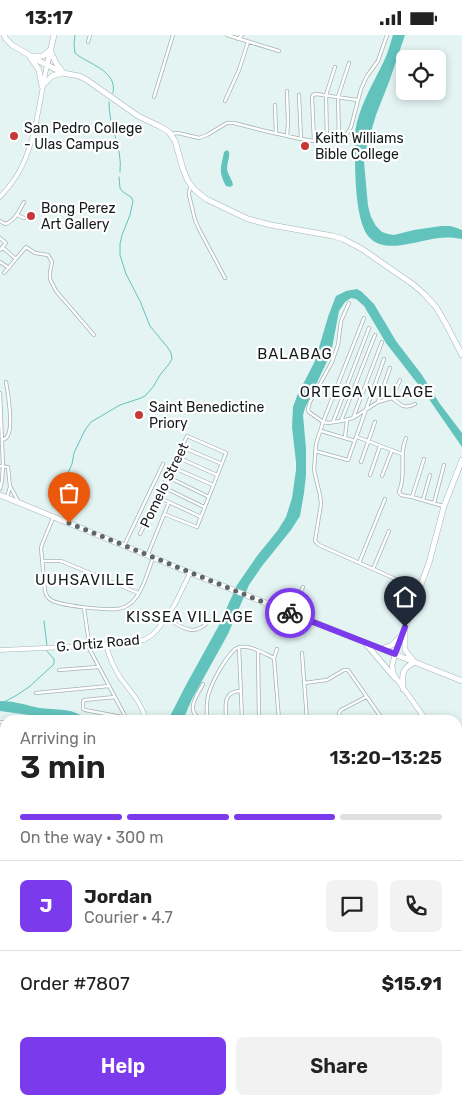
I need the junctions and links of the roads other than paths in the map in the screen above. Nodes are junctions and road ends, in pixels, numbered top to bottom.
1 (4, 35) edge
2 (54, 35) edge
3 (90, 35) edge
4 (173, 35) edge
5 (227, 35) edge
6 (242, 35) edge
7 (387, 35) edge
8 (233, 36) edge
9 (238, 39) junction
10 (88, 42) dead end
11 (248, 42) junction
12 (50, 50) junction
13 (279, 51) dead end
14 (28, 55) junction
15 (349, 63) dead end
16 (47, 65) junction
17 (335, 67) dead end
18 (63, 73) junction
19 (42, 86) junction
20 (287, 91) dead end
21 (298, 95) dead end
22 (326, 95) junction
23 (154, 97) dead end
24 (338, 97) junction
25 (357, 100) junction
26 (225, 101) dead end
27 (275, 105) dead end
28 (171, 133) junction
29 (276, 134) junction
30 (287, 136) junction
31 (301, 139) junction
32 (314, 141) junction
33 (339, 141) junction
34 (327, 143) junction
35 (191, 186) junction
36 (0, 197) edge
37 (24, 202) dead end
38 (17, 215) junction
39 (24, 218) dead end
40 (0, 221) edge
41 (0, 238) edge
42 (1, 249) edge
43 (16, 259) junction
44 (0, 262) edge
45 (8, 268) junction
46 (4, 273) dead end
47 (225, 278) dead end
48 (349, 303) dead end
49 (364, 318) dead end
50 (369, 328) dead end
51 (94, 335) dead end
52 (375, 335) dead end
53 (382, 342) dead end
54 (462, 355) edge
55 (384, 359) dead end
56 (390, 368) dead end
57 (400, 379) dead end
58 (6, 382) dead end
59 (0, 393) edge
60 (392, 398) junction
61 (378, 402) junction
62 (414, 404) dead end
63 (366, 410) junction
64 (353, 418) junction
65 (347, 420) junction
66 (323, 421) junction
67 (341, 421) junction
68 (333, 422) junction
69 (375, 422) dead end
70 (321, 431) junction
71 (345, 437) junction
72 (406, 438) dead end
73 (356, 439) junction
74 (2, 441) junction
75 (368, 441) junction
76 (380, 446) junction
77 (182, 447) junction
78 (392, 450) junction
79 (315, 451) junction
80 (402, 454) junction
81 (177, 457) junction
82 (424, 459) dead end
83 (361, 462) dead end
84 (461, 462) edge
85 (163, 464) dead end
86 (222, 464) junction
87 (444, 465) dead end
88 (1, 466) edge
89 (172, 467) junction
90 (217, 475) junction
91 (370, 475) dead end
92 (430, 475) dead end
93 (382, 476) dead end
94 (168, 477) junction
95 (9, 484) junction
96 (214, 485) junction
97 (163, 487) junction
98 (0, 489) edge
99 (0, 495) edge
100 (7, 497) junction
101 (158, 497) junction
102 (209, 497) junction
103 (412, 497) junction
104 (385, 499) dead end
105 (423, 500) junction
106 (18, 502) junction
107 (169, 502) junction
108 (434, 503) junction
109 (444, 506) junction
110 (205, 507) junction
111 (164, 514) junction
112 (54, 516) junction
113 (201, 517) junction
114 (389, 531) dead end
115 (140, 534) dead end
116 (124, 546) junction
117 (147, 555) junction
118 (154, 558) junction
119 (42, 561) junction
120 (359, 563) junction
121 (373, 569) junction
122 (190, 573) junction
123 (303, 587) dead end
124 (419, 590) junction
125 (138, 593) junction
126 (84, 607) junction
127 (291, 614) junction
128 (166, 618) junction
129 (210, 620) dead end
130 (405, 627) junction
131 (402, 634) junction
132 (364, 642) junction
133 (106, 644) junction
134 (89, 646) junction
135 (238, 647) junction
136 (277, 649) dead end
137 (382, 649) junction
138 (0, 650) edge
139 (258, 651) junction
140 (302, 653) dead end
141 (395, 654) junction
142 (274, 657) junction
143 (416, 662) junction
144 (98, 667) junction
145 (59, 670) dead end
146 (395, 678) junction
147 (462, 681) edge
148 (304, 683) junction
149 (203, 684) dead end
150 (109, 686) junction
151 (403, 689) junction
152 (241, 691) junction
153 (36, 693) dead end
154 (115, 697) junction
155 (366, 697) junction
156 (111, 715) edge
157 (123, 715) edge
158 (144, 715) edge
159 (196, 715) edge
160 (207, 715) edge
161 (226, 715) edge
162 (242, 715) edge
163 (259, 715) edge
164 (279, 715) edge
165 (307, 715) edge
166 (339, 715) edge
167 (379, 715) edge
168 (422, 715) edge

1 - 14 highway
2 - 12 highway
3 - 10 street
4 - 23 street
5 - 8 street
6 - 9 street
7 - 25 street
8 - 9 street
9 - 11 street
11 - 13 street
11 - 26 street
12 - 14 highway
12 - 16 highway
12 - 18 highway
14 - 16 highway
14 - 19 highway
15 - 24 street
16 - 18 highway
16 - 19 street
17 - 22 street
18 - 19 highway
18 - 28 highway
19 - 36 street
20 - 30 street
21 - 31 street
22 - 24 street
22 - 32 street
22 - 34 street
24 - 25 street
24 - 33 street
25 - 33 street
27 - 29 street
28 - 29 street
28 - 35 highway
29 - 30 street
30 - 31 street
31 - 32 street
32 - 34 street
33 - 34 street
35 - 47 street
35 - 54 highway
37 - 38 street
38 - 39 street
38 - 40 street
41 - 42 street
42 - 43 street
43 - 45 street
43 - 51 street
44 - 45 street
45 - 46 street
48 - 66 street
49 - 66 street
50 - 68 street
52 - 67 street
53 - 64 street
55 - 63 street
56 - 61 street
57 - 60 street
58 - 74 street
59 - 74 street
60 - 61 street
60 - 62 street
61 - 63 street
63 - 64 street
63 - 73 street
64 - 65 street
65 - 67 street
65 - 71 street
66 - 68 street
66 - 70 street
67 - 68 street
69 - 75 street
70 - 71 street
70 - 79 street
71 - 73 street
72 - 80 street
73 - 75 street
73 - 79 street
74 - 88 street
75 - 76 street
75 - 83 street
76 - 78 street
76 - 91 street
77 - 81 street, Pomelo Street
77 - 86 street
77 - 86 street, Pomelo Street
78 - 80 street
78 - 93 street
79 - 120 street
80 - 103 street
81 - 89 street, Pomelo Street
81 - 90 street
82 - 103 street
84 - 109 highway
85 - 116 street
86 - 90 street
87 - 108 street
88 - 95 street
88 - 98 street
89 - 94 street, Pomelo Street
89 - 96 street
90 - 96 street
92 - 105 street
94 - 97 street, Pomelo Street
94 - 102 street
95 - 100 street
95 - 106 street
96 - 102 street
97 - 101 street, Pomelo Street
97 - 110 street
99 - 100 highway
100 - 106 highway
101 - 107 street
101 - 115 street, Pomelo Street
102 - 110 street
103 - 105 street
104 - 120 street
105 - 108 street
106 - 112 highway
107 - 111 street
107 - 113 street
108 - 109 street
109 - 124 highway
110 - 113 street
111 - 113 street
111 - 117 street
112 - 116 highway
112 - 119 street
114 - 121 street
116 - 117 highway
117 - 118 highway
118 - 122 highway
118 - 125 street
119 - 125 street
119 - 126 street
120 - 121 street
121 - 124 street
122 - 127 highway
122 - 128 street, G. Ortiz Road
123 - 127 street
124 - 130 highway
125 - 126 street
126 - 134 street
127 - 132 highway
128 - 129 street
128 - 133 street, G. Ortiz Road
130 - 131 highway
130 - 143 highway
131 - 137 highway
131 - 141 highway
132 - 137 highway
132 - 146 highway
133 - 134 street, G. Ortiz Road
133 - 158 street
134 - 138 street, G. Ortiz Road
134 - 144 street
135 - 139 street
135 - 152 street
135 - 160 street
136 - 142 street
137 - 141 highway
139 - 142 street
139 - 163 street
140 - 148 street
141 - 143 highway
141 - 146 main road
142 - 164 street
143 - 147 highway
143 - 151 highway
144 - 145 street
144 - 150 street
146 - 151 main road
148 - 155 street
148 - 165 street
149 - 159 street
150 - 153 street
150 - 154 street
151 - 168 main road
152 - 161 street
152 - 162 street
154 - 156 street
154 - 157 street
155 - 166 street
155 - 167 street

